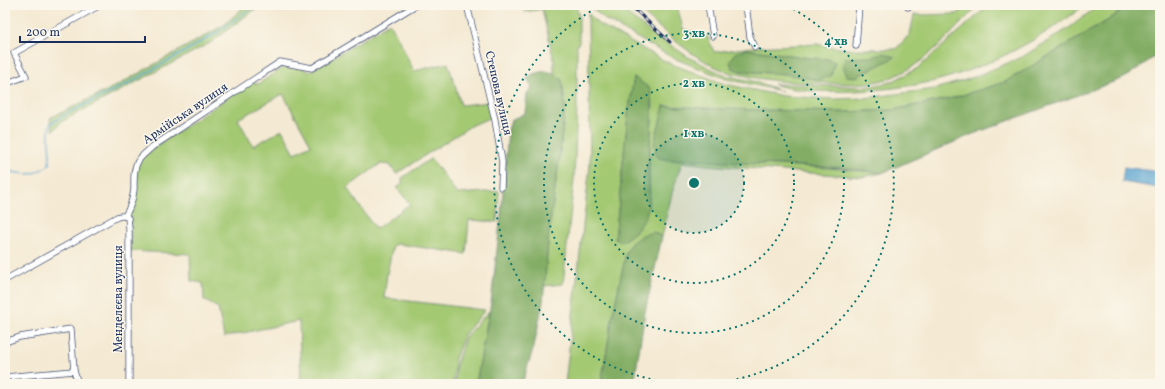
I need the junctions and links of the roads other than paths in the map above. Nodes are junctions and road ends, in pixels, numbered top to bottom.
1 (100, 5) edge
2 (416, 5) edge
3 (467, 5) edge
4 (708, 5) edge
5 (746, 5) edge
6 (859, 5) edge
7 (713, 36) dead end
8 (856, 46) dead end
9 (755, 47) dead end
10 (5, 84) edge
11 (501, 187) dead end
12 (125, 216) junction
13 (5, 280) edge
14 (5, 342) edge
15 (74, 371) junction
16 (5, 377) edge
17 (78, 384) edge
18 (128, 384) edge

1 - 10 street
2 - 12 street, Армійська вулиця
3 - 11 street, Степова вулиця
4 - 7 street
5 - 9 street
6 - 8 street
12 - 13 street
12 - 18 street, Менделєєва вулиця
14 - 15 street
15 - 16 street
15 - 17 street

